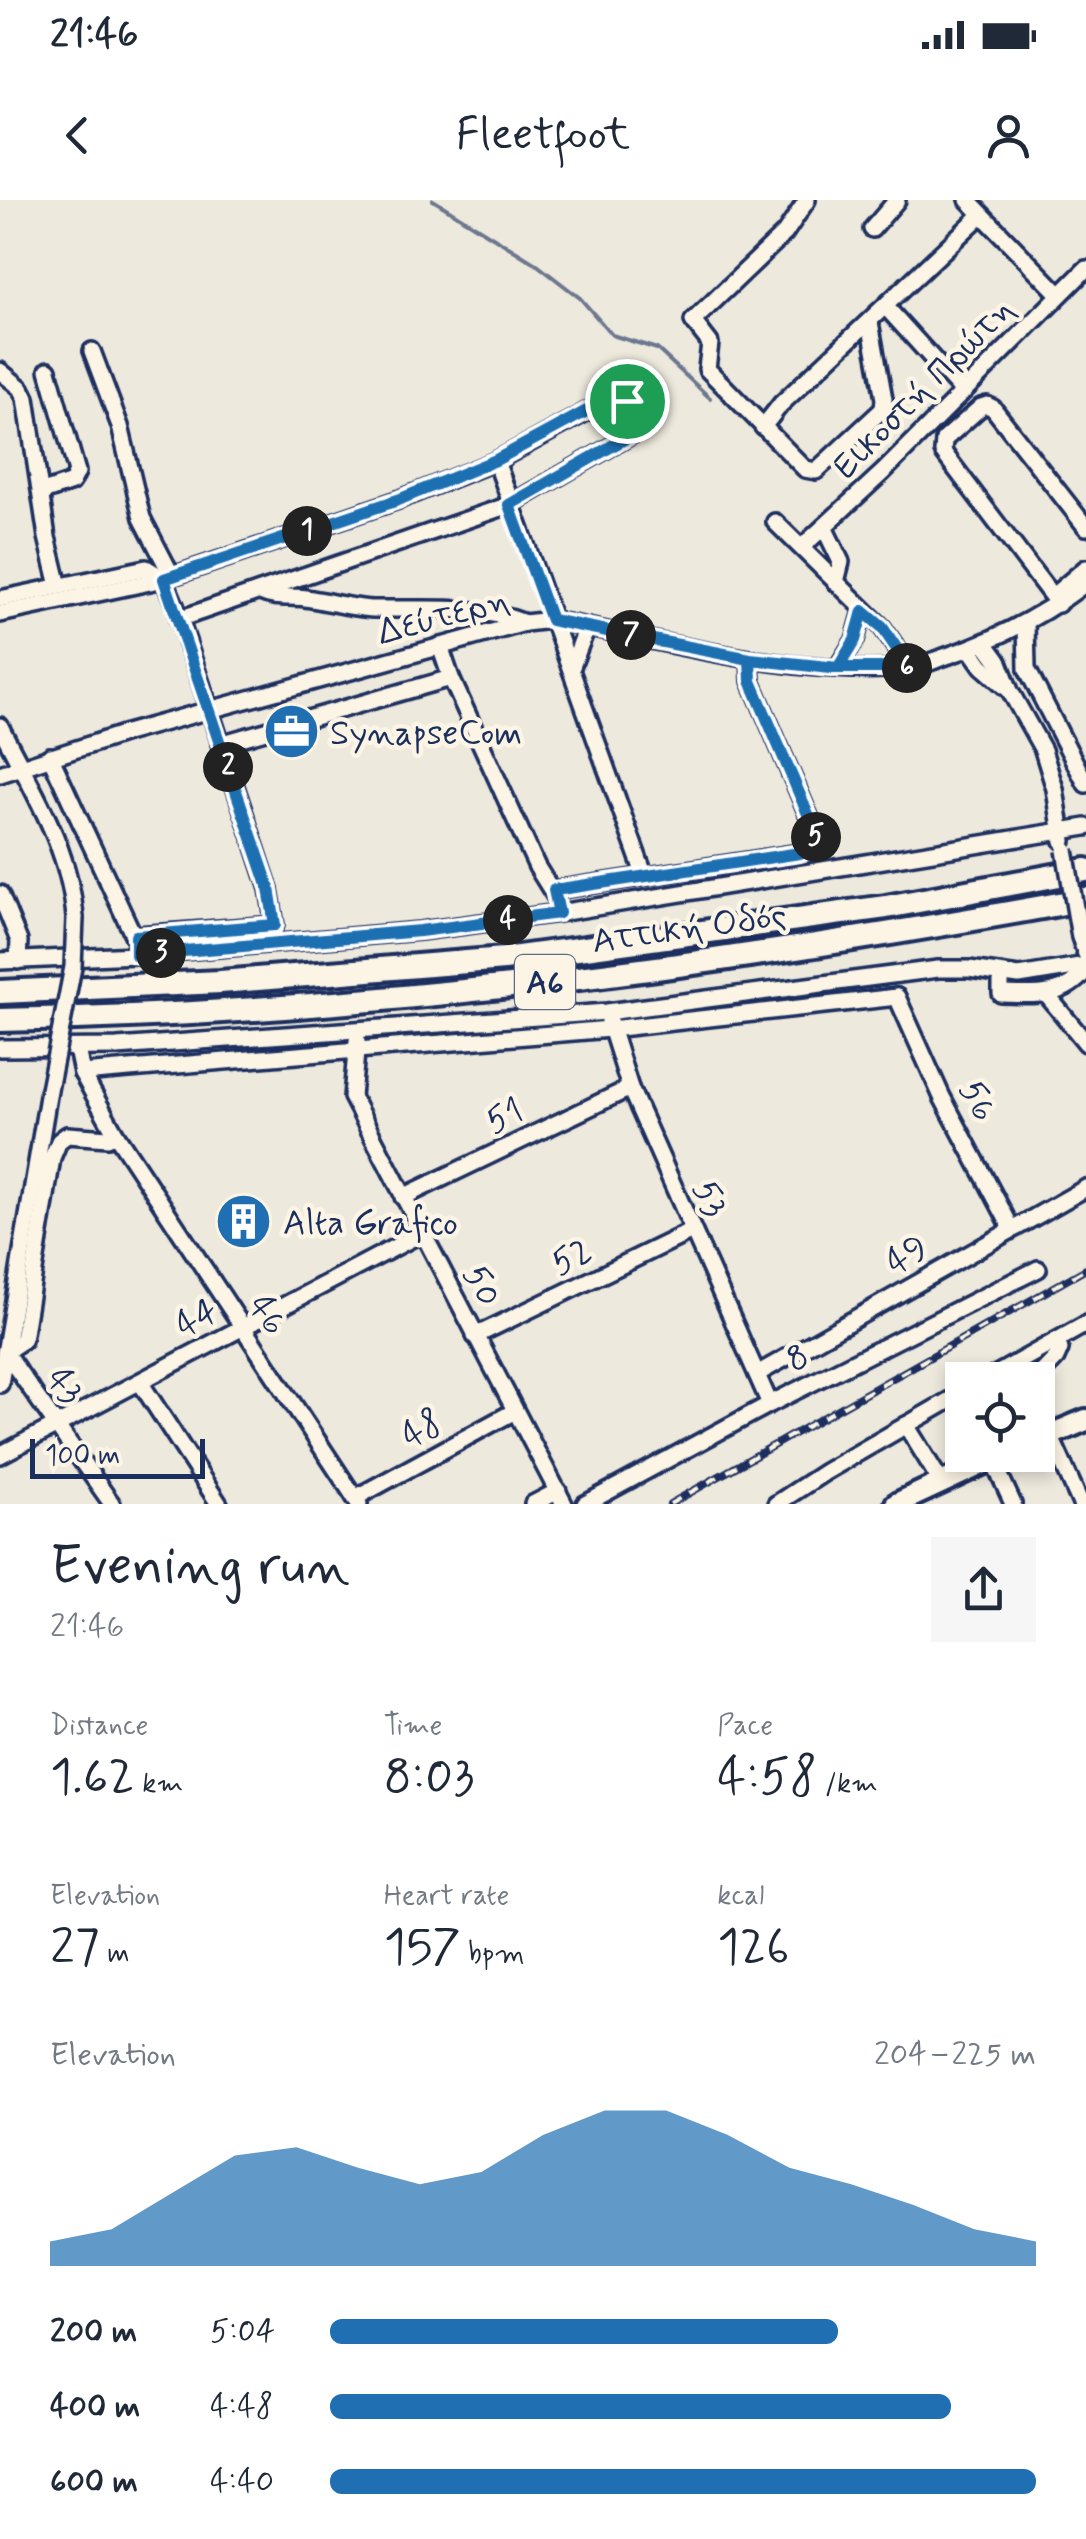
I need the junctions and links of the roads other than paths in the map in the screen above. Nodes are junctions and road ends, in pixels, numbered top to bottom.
1 (806, 200) edge
2 (898, 200) edge
3 (968, 200) edge
4 (980, 214) junction
5 (872, 230) dead end
6 (1086, 269) edge
7 (1060, 294) junction
8 (886, 308) junction
9 (870, 322) junction
10 (92, 351) dead end
11 (48, 370) dead end
12 (0, 371) edge
13 (962, 391) junction
14 (781, 404) junction
15 (742, 406) junction
16 (29, 410) junction
17 (60, 414) junction
18 (763, 428) junction
19 (496, 460) junction
20 (43, 492) junction
21 (509, 505) junction
22 (775, 522) dead end
23 (824, 527) junction
24 (1086, 527) edge
25 (802, 547) junction
26 (1086, 568) edge
27 (168, 578) junction
28 (836, 582) junction
29 (1086, 583) edge
30 (59, 586) junction
31 (260, 592) junction
32 (0, 599) edge
33 (1056, 600) junction
34 (863, 611) junction
35 (0, 614) edge
36 (180, 618) junction
37 (551, 620) junction
38 (526, 623) junction
39 (1026, 623) junction
40 (587, 627) junction
41 (440, 646) junction
42 (978, 646) junction
43 (750, 659) junction
44 (838, 668) junction
45 (910, 668) junction
46 (571, 669) junction
47 (451, 678) junction
48 (208, 710) junction
49 (0, 726) edge
50 (220, 744) junction
51 (50, 756) junction
52 (20, 765) junction
53 (0, 774) edge
54 (1086, 784) edge
55 (1086, 827) edge
56 (1062, 832) junction
57 (1086, 870) edge
58 (644, 874) junction
59 (554, 890) junction
60 (0, 894) edge
61 (1086, 899) edge
62 (559, 913) junction
63 (136, 936) junction
64 (1086, 954) edge
65 (136, 955) junction
66 (18, 960) junction
67 (0, 962) edge
68 (1086, 968) edge
69 (908, 972) junction
70 (1001, 976) junction
71 (0, 992) edge
72 (1046, 994) junction
73 (896, 997) junction
74 (607, 1012) junction
75 (0, 1020) edge
76 (610, 1029) junction
77 (358, 1032) junction
78 (1086, 1043) edge
79 (0, 1048) edge
80 (76, 1049) junction
81 (355, 1050) junction
82 (82, 1074) junction
83 (630, 1088) junction
84 (116, 1132) junction
85 (1086, 1188) edge
86 (404, 1196) junction
87 (1012, 1229) junction
88 (692, 1231) junction
89 (422, 1233) junction
90 (1038, 1269) dead end
91 (1086, 1324) edge
92 (240, 1326) junction
93 (475, 1336) junction
94 (1056, 1341) junction
95 (5, 1352) junction
96 (1018, 1362) edge
97 (1052, 1362) edge
98 (757, 1374) junction
99 (140, 1382) junction
100 (0, 1384) edge
101 (945, 1403) edge
102 (770, 1404) junction
103 (515, 1411) junction
104 (1086, 1420) edge
105 (906, 1425) junction
106 (59, 1426) junction
107 (1055, 1433) edge
108 (0, 1454) edge
109 (1055, 1457) edge
110 (953, 1472) edge
111 (963, 1472) edge
112 (1001, 1472) edge
113 (946, 1480) junction
114 (561, 1498) edge
115 (357, 1501) edge
116 (908, 1501) edge
117 (112, 1504) edge
118 (219, 1504) edge
119 (533, 1504) edge
120 (585, 1504) edge
121 (776, 1504) edge
122 (1013, 1504) edge
123 (1082, 1504) edge

1 - 15 street
2 - 5 street
3 - 4 street
4 - 7 street
4 - 8 street
6 - 7 street, Εικοστή Πρώτη
7 - 13 street, Εικοστή Πρώτη
8 - 9 street
8 - 13 street
9 - 14 street
9 - 18 street
10 - 27 street
11 - 17 street
12 - 16 street
13 - 23 street, Εικοστή Πρώτη
14 - 15 street
14 - 18 street
15 - 18 street
16 - 17 street
16 - 20 street
17 - 20 street
19 - 21 street
19 - 21 street
19 - 27 street
20 - 30 street
21 - 31 street
21 - 37 street
22 - 25 street
23 - 25 street, Εικοστή Πρώτη
23 - 28 street
24 - 33 street
25 - 28 street
26 - 33 street
27 - 30 street
27 - 35 street
27 - 36 street
28 - 34 street
29 - 33 street, Δεύτερη
30 - 32 street
31 - 36 street
31 - 38 street
33 - 39 street, Δεύτερη
34 - 44 street
34 - 45 street
36 - 48 street
37 - 38 street, Δεύτερη
37 - 40 street, Δεύτερη
37 - 46 street
38 - 41 street, Δεύτερη
39 - 42 street, Δεύτερη
39 - 54 street
40 - 43 street, Δεύτερη
40 - 46 street
41 - 47 street
41 - 48 street, Δεύτερη
42 - 45 street, Δεύτερη
42 - 56 street
43 - 44 street, Δεύτερη
43 - 58 street
44 - 45 street, Δεύτερη
46 - 58 street
47 - 50 street
47 - 59 street
48 - 50 street
48 - 51 street, Δεύτερη
49 - 52 street
50 - 63 street
51 - 52 street, Δεύτερη
51 - 63 street
52 - 53 street, Δεύτερη
52 - 95 street, bridge
55 - 56 street
56 - 62 street
56 - 64 street, bridge
57 - 71 highway, Αττική Οδός / Α6
58 - 59 street
59 - 62 street
60 - 66 street
61 - 75 highway, Αττική Οδός / Α6
62 - 65 street
63 - 65 street
65 - 66 street
66 - 67 street
68 - 70 street
68 - 72 street
69 - 70 street
69 - 73 street
69 - 74 street
70 - 72 street
72 - 78 street
73 - 76 street
73 - 87 street, 56
74 - 76 street, 53
74 - 77 street
76 - 81 street
76 - 83 street, 53
77 - 80 street
77 - 81 street, 50
79 - 80 street
80 - 82 street, 46
81 - 82 street
81 - 86 street, 50
82 - 84 street, 46
83 - 86 street, 51
83 - 88 street, 53
84 - 92 street, 46
84 - 95 street
85 - 87 street, 49
86 - 89 street, 50
87 - 98 street, 49
88 - 93 street, 52
88 - 98 street, 53
89 - 92 street, 44
89 - 93 street, 50
90 - 102 street, 8
91 - 94 street
92 - 99 street, 44
92 - 115 street, 46
93 - 103 street, 50
94 - 96 street
94 - 97 street
95 - 100 street
95 - 106 street, 43
98 - 102 street, 53
99 - 106 street, 44
99 - 118 street
101 - 105 street
102 - 120 street, 8
103 - 114 street, 50
103 - 115 street, 48
104 - 107 main road
105 - 113 street
105 - 121 street
106 - 108 street, 44
106 - 117 street, 43
109 - 123 street
110 - 113 street
111 - 113 main road
112 - 122 street
113 - 116 main road
114 - 119 street

